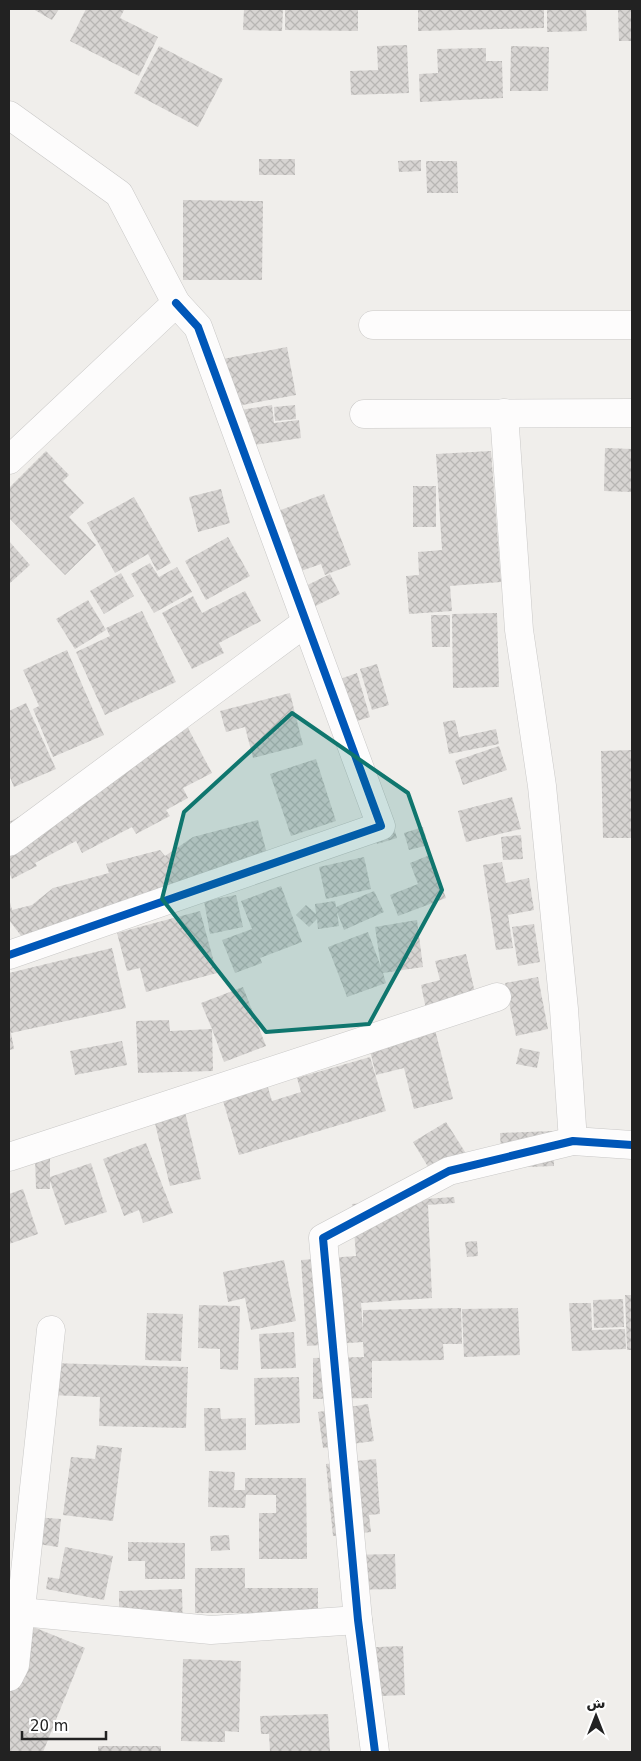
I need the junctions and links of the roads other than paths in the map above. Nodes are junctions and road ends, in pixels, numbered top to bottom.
1 (9, 115) edge
2 (176, 303) junction
3 (373, 324) dead end
4 (632, 325) edge
5 (504, 413) junction
6 (632, 413) edge
7 (364, 414) dead end
8 (9, 460) edge
9 (305, 623) junction
10 (9, 842) edge
11 (9, 954) edge
12 (497, 996) dead end
13 (573, 1140) junction
14 (632, 1144) edge
15 (9, 1157) edge
16 (51, 1330) dead end
17 (21, 1612) junction
18 (358, 1620) junction
19 (9, 1677) edge
20 (376, 1752) edge

1 - 2 street
2 - 8 street
2 - 9 street
3 - 4 street
5 - 6 street
5 - 7 street
5 - 13 street
9 - 10 street
9 - 11 street
12 - 15 street
13 - 14 street
13 - 18 street
16 - 17 street
17 - 18 street
17 - 19 street
18 - 20 street

